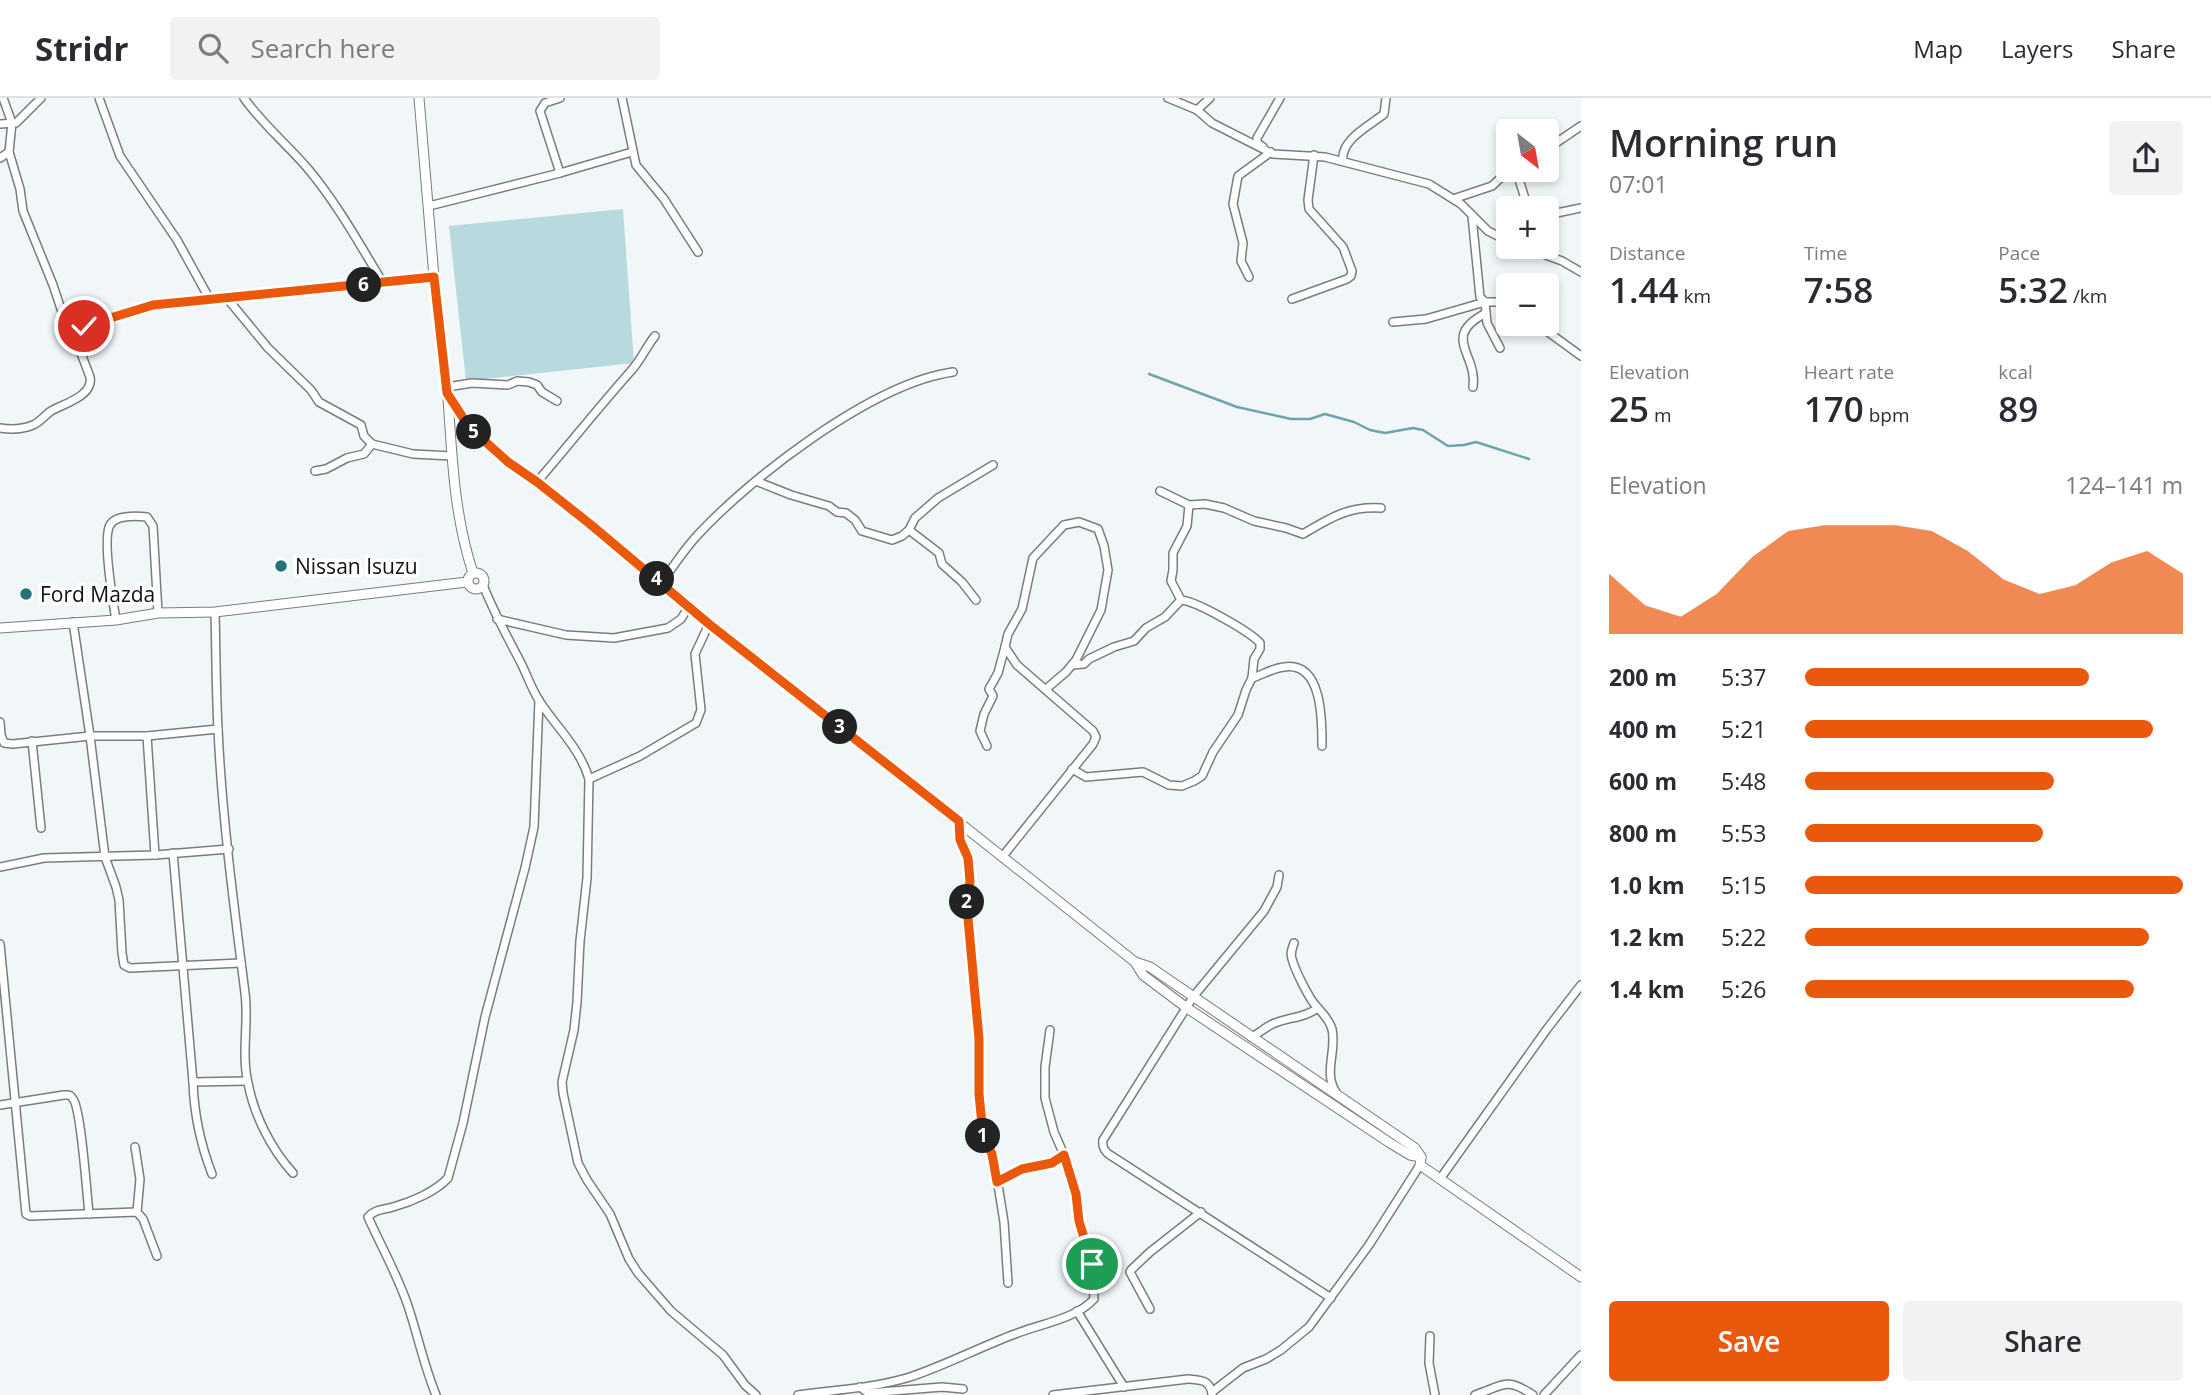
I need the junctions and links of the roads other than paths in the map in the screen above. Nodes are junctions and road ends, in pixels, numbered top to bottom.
1 (3, 98) edge
2 (41, 98) edge
3 (99, 98) edge
4 (244, 98) edge
5 (419, 98) edge
6 (560, 98) edge
7 (622, 98) edge
8 (1168, 98) edge
9 (1210, 98) edge
10 (1280, 98) edge
11 (1386, 98) edge
12 (1197, 110) junction
13 (12, 123) junction
14 (0, 124) edge
15 (1581, 126) edge
16 (1559, 141) edge
17 (9, 152) junction
18 (632, 152) junction
19 (1275, 153) junction
20 (1314, 155) junction
21 (0, 158) edge
22 (1343, 161) junction
23 (560, 173) junction
24 (1496, 182) edge
25 (1453, 199) junction
26 (429, 206) junction
27 (1581, 208) edge
28 (1559, 213) edge
29 (1471, 215) junction
30 (1496, 235) edge
31 (698, 252) dead end
32 (1557, 259) edge
33 (1581, 272) edge
34 (434, 277) junction
35 (1249, 277) dead end
36 (383, 283) junction
37 (226, 297) junction
38 (209, 298) junction
39 (1292, 299) dead end
40 (1485, 302) junction
41 (1496, 302) edge
42 (1486, 313) junction
43 (1393, 322) dead end
44 (71, 324) junction
45 (655, 336) dead end
46 (1554, 336) edge
47 (1500, 348) dead end
48 (1581, 356) edge
49 (954, 372) dead end
50 (1473, 387) dead end
51 (447, 390) junction
52 (557, 401) dead end
53 (0, 428) edge
54 (372, 444) junction
55 (452, 456) junction
56 (993, 465) dead end
57 (314, 471) dead end
58 (756, 481) junction
59 (537, 482) junction
60 (1160, 491) dead end
61 (1189, 505) junction
62 (1381, 508) dead end
63 (909, 530) junction
64 (473, 573) junction
65 (467, 582) junction
66 (662, 582) junction
67 (483, 585) junction
68 (976, 600) dead end
69 (1181, 600) junction
70 (689, 606) junction
71 (215, 612) junction
72 (158, 613) junction
73 (497, 619) junction
74 (116, 620) junction
75 (73, 622) junction
76 (709, 624) junction
77 (0, 628) edge
78 (1005, 647) junction
79 (1072, 665) junction
80 (1252, 678) junction
81 (1046, 689) junction
82 (539, 700) junction
83 (0, 722) edge
84 (218, 730) junction
85 (90, 736) junction
86 (147, 736) junction
87 (32, 741) junction
88 (988, 746) dead end
89 (1322, 746) dead end
90 (1072, 769) junction
91 (589, 779) junction
92 (959, 821) junction
93 (41, 828) dead end
94 (229, 849) junction
95 (173, 853) junction
96 (155, 855) junction
97 (1003, 856) junction
98 (105, 857) junction
99 (0, 867) edge
100 (1279, 875) dead end
101 (1294, 943) dead end
102 (0, 944) edge
103 (1135, 962) junction
104 (241, 963) junction
105 (183, 965) junction
106 (1581, 985) edge
107 (2, 987) edge
108 (1194, 998) junction
109 (1187, 1008) junction
110 (1318, 1008) junction
111 (1237, 1027) junction
112 (1050, 1030) dead end
113 (1230, 1037) junction
114 (1251, 1037) junction
115 (247, 1081) junction
116 (193, 1082) junction
117 (1338, 1096) junction
118 (15, 1104) junction
119 (0, 1105) edge
120 (135, 1147) dead end
121 (1064, 1155) junction
122 (1420, 1161) junction
123 (293, 1173) dead end
124 (212, 1174) dead end
125 (1440, 1179) junction
126 (997, 1182) junction
127 (137, 1212) junction
128 (1201, 1212) junction
129 (89, 1214) junction
130 (157, 1256) dead end
131 (1581, 1277) edge
132 (1008, 1283) dead end
133 (1331, 1298) junction
134 (1150, 1309) dead end
135 (1077, 1311) junction
136 (1430, 1336) dead end
137 (1581, 1355) edge
138 (860, 1387) junction
139 (1124, 1387) junction
140 (962, 1390) dead end
141 (1212, 1394) edge
142 (436, 1395) edge
143 (756, 1395) edge
144 (798, 1395) edge
145 (1053, 1395) edge
146 (1436, 1395) edge
147 (1475, 1395) edge
148 (1533, 1395) edge
149 (1544, 1395) edge

1 - 13 street
2 - 13 street
3 - 38 street
4 - 36 street
5 - 26 street
6 - 23 street
7 - 18 street
8 - 12 street
9 - 12 street
10 - 19 street
11 - 22 street
12 - 19 street
13 - 14 street
13 - 17 street
15 - 16 street
17 - 21 street
17 - 44 street
18 - 23 street
18 - 31 street
19 - 20 street
19 - 35 street
20 - 22 street
20 - 39 street
22 - 25 street
23 - 26 street
24 - 25 street
25 - 29 street
26 - 34 street
27 - 28 street
29 - 30 street
29 - 40 street
32 - 33 street
34 - 36 street
34 - 51 street
36 - 37 street
37 - 38 street
37 - 54 street
38 - 44 street
40 - 41 street
40 - 42 street
40 - 43 street
42 - 47 street
42 - 50 street
44 - 53 street
45 - 59 street
46 - 48 street
49 - 58 street
51 - 52 street
51 - 55 street
51 - 59 street
54 - 55 street
54 - 57 street
55 - 64 street
56 - 63 street
58 - 63 street
58 - 66 street
59 - 66 street
60 - 61 street
61 - 62 street
61 - 69 street
63 - 68 street
64 - 65 street
64 - 67 street
65 - 67 street
65 - 71 street
66 - 70 street
67 - 73 street
69 - 79 street
69 - 80 street
70 - 73 street
70 - 76 street
71 - 72 street
71 - 84 street
72 - 74 street
72 - 74 street
73 - 82 street
74 - 75 street
75 - 77 street
75 - 85 street
76 - 91 street
76 - 92 street
78 - 79 street
78 - 81 street
78 - 88 street
79 - 81 street
80 - 89 street
80 - 90 street
81 - 90 street
82 - 91 street
82 - 142 street
83 - 87 street
84 - 86 street
84 - 94 street
85 - 86 street
85 - 87 street
85 - 98 street
86 - 96 street
87 - 93 street
90 - 97 street
91 - 143 street
92 - 97 street
92 - 126 street
94 - 95 street
94 - 104 street
95 - 96 street
95 - 105 street
96 - 98 street
97 - 103 street
98 - 99 street
98 - 105 street
100 - 108 street
101 - 110 street
102 - 107 street
103 - 108 street
103 - 109 street
104 - 105 street
104 - 115 street
105 - 116 street
106 - 125 street
107 - 118 street
108 - 109 street
108 - 111 street
109 - 113 street
109 - 128 street
110 - 114 street
110 - 117 street
111 - 113 street
111 - 114 street
112 - 121 street
113 - 122 street
114 - 117 street
115 - 116 street
115 - 123 street
116 - 124 street
117 - 122 street
118 - 119 street
118 - 129 street
118 - 129 street
120 - 127 street
121 - 126 street
121 - 135 street
122 - 125 street
122 - 133 street
125 - 131 street
126 - 132 street
127 - 129 street
127 - 130 street
128 - 133 street
128 - 134 street
133 - 141 street
135 - 138 street
135 - 139 street
136 - 146 street
137 - 149 street
138 - 140 street
138 - 144 street
139 - 141 street
139 - 145 street
147 - 148 street

